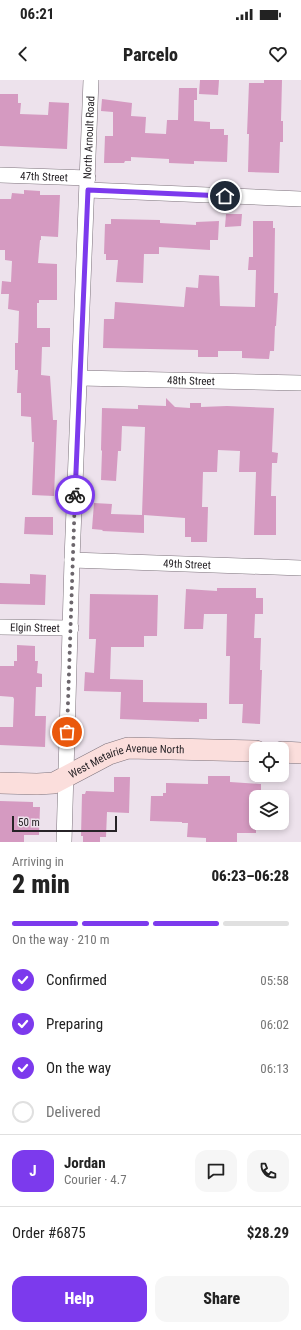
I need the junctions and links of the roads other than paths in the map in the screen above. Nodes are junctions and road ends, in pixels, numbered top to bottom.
1 (91, 80) edge
2 (0, 175) edge
3 (88, 184) junction
4 (301, 199) edge
5 (80, 378) junction
6 (301, 383) edge
7 (72, 560) junction
8 (301, 568) edge
9 (0, 626) edge
10 (71, 628) junction
11 (249, 752) edge
12 (289, 752) edge
13 (301, 753) edge
14 (66, 777) junction
15 (0, 783) edge
16 (64, 842) edge

1 - 3 street, North Arnoult Road
2 - 3 street, 47th Street
3 - 4 street, 47th Street
3 - 5 street, North Arnoult Road
5 - 6 street, 48th Street
5 - 7 street, North Arnoult Road
7 - 8 street, 49th Street
7 - 10 street, North Arnoult Road
9 - 10 street, Elgin Street
10 - 14 street, North Arnoult Road
11 - 14 main road, West Metairie Avenue North
12 - 13 main road
14 - 15 main road, West Metairie Avenue North
14 - 16 street, North Arnoult Road

